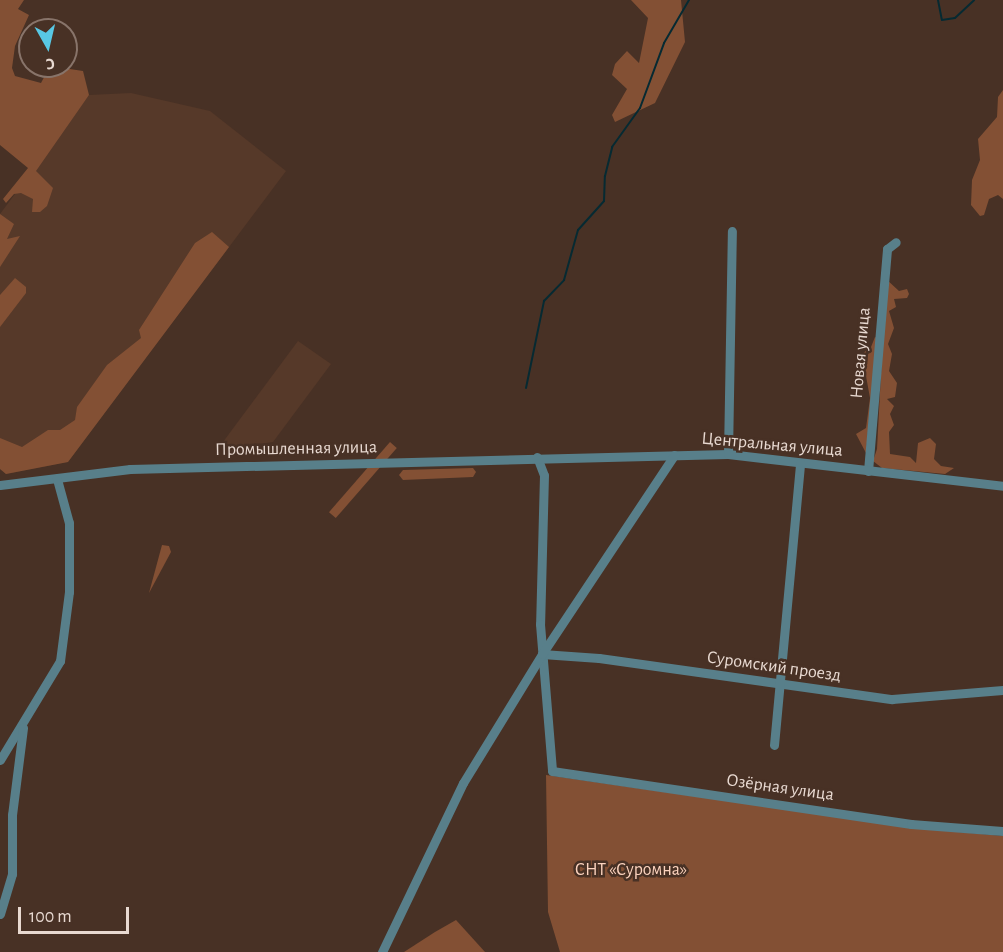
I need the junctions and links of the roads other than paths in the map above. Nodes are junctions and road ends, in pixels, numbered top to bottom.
1 (732, 231) dead end
2 (896, 242) dead end
3 (728, 454) junction
4 (674, 455) junction
5 (537, 457) junction
6 (800, 463) junction
7 (868, 471) junction
8 (57, 479) junction
9 (0, 486) edge
10 (1003, 486) edge
11 (542, 654) junction
12 (782, 685) junction
13 (1003, 690) edge
14 (23, 726) junction
15 (774, 745) dead end
16 (0, 760) edge
17 (1003, 831) edge
18 (0, 914) edge
19 (382, 952) edge

1 - 3 street
2 - 7 street, Новая улица
3 - 4 street, Центральная улица
3 - 6 street, Центральная улица
4 - 5 street, Центральная улица
4 - 11 street
5 - 8 street, Промышленная улица
5 - 11 street
6 - 7 street, Центральная улица
6 - 12 street
7 - 10 street, Центральная улица
8 - 9 street, Промышленная улица
8 - 14 street
11 - 12 street, Суромский проезд
11 - 17 street, Озёрная улица
11 - 19 street
12 - 13 street, Суромский проезд
12 - 15 street
14 - 16 street
14 - 18 street

